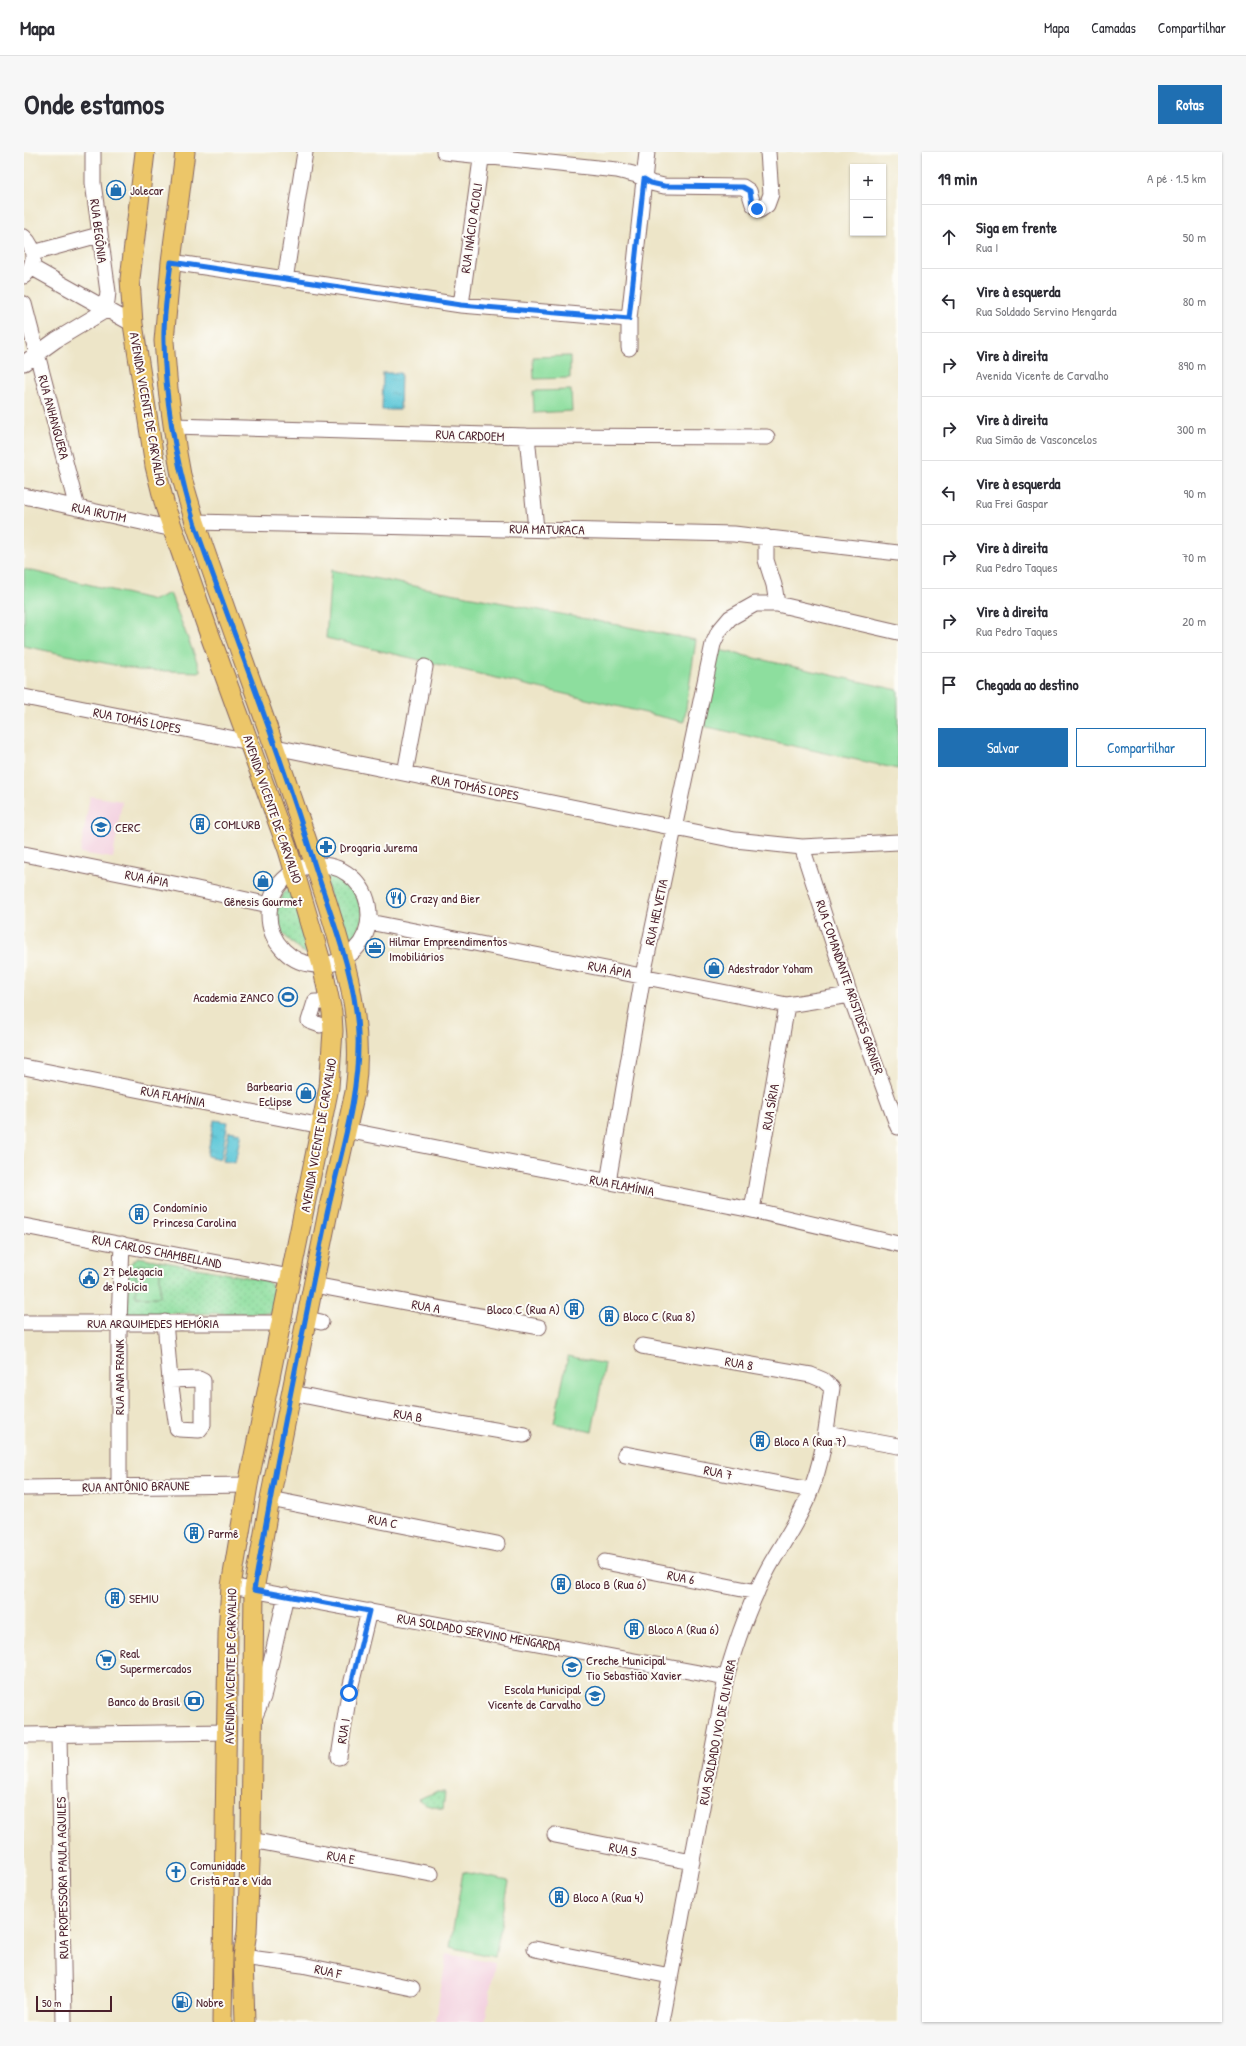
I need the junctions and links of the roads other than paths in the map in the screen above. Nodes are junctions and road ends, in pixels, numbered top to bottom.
1 (93, 152) edge
2 (145, 152) edge
3 (185, 152) edge
4 (305, 152) edge
5 (444, 152) edge
6 (647, 152) edge
7 (768, 152) edge
8 (482, 154) edge
9 (644, 179) junction
10 (99, 235) junction
11 (24, 237) edge
12 (171, 262) junction
13 (29, 265) edge
14 (285, 280) junction
15 (24, 304) edge
16 (461, 305) junction
17 (106, 310) junction
18 (629, 319) junction
19 (133, 324) junction
20 (629, 348) dead end
21 (37, 353) junction
22 (24, 363) edge
23 (173, 426) junction
24 (527, 436) junction
25 (767, 437) dead end
26 (24, 496) edge
27 (77, 508) junction
28 (194, 522) junction
29 (174, 529) junction
30 (536, 529) junction
31 (766, 537) junction
32 (898, 552) edge
33 (778, 604) junction
34 (898, 632) edge
35 (425, 667) dead end
36 (24, 697) edge
37 (250, 742) junction
38 (275, 747) junction
39 (405, 773) junction
40 (674, 827) junction
41 (898, 842) edge
42 (802, 847) junction
43 (24, 854) edge
44 (315, 866) junction
45 (295, 872) junction
46 (269, 905) junction
47 (369, 922) junction
48 (344, 958) junction
49 (322, 964) junction
50 (643, 975) junction
51 (850, 995) junction
52 (330, 1002) junction
53 (788, 1005) junction
54 (320, 1025) dead end
55 (24, 1067) edge
56 (322, 1126) junction
57 (898, 1127) edge
58 (346, 1130) junction
59 (608, 1182) junction
60 (752, 1210) junction
61 (24, 1226) edge
62 (895, 1240) edge
63 (122, 1244) junction
64 (290, 1277) junction
65 (314, 1285) junction
66 (119, 1322) junction
67 (165, 1322) junction
68 (24, 1323) edge
69 (282, 1323) junction
70 (539, 1326) dead end
71 (642, 1346) dead end
72 (170, 1380) dead end
73 (832, 1388) joint
74 (292, 1393) junction
75 (826, 1433) junction
76 (524, 1435) dead end
77 (898, 1446) edge
78 (625, 1454) dead end
79 (248, 1485) junction
80 (119, 1486) junction
81 (24, 1488) edge
82 (811, 1490) junction
83 (270, 1499) junction
84 (497, 1544) dead end
85 (605, 1562) dead end
86 (231, 1586) junction
87 (254, 1590) junction
88 (757, 1592) junction
89 (286, 1595) junction
90 (369, 1611) junction
91 (726, 1678) junction
92 (252, 1723) junction
93 (228, 1732) junction
94 (59, 1735) junction
95 (24, 1736) edge
96 (339, 1757) dead end
97 (555, 1835) dead end
98 (251, 1840) junction
99 (692, 1862) junction
100 (431, 1874) dead end
101 (535, 1949) dead end
102 (243, 1957) junction
103 (670, 1976) junction
104 (412, 1988) dead end
105 (64, 2022) edge
106 (222, 2022) edge
107 (244, 2022) edge
108 (662, 2022) edge

1 - 10 street, RUA BEGÔNIA
2 - 19 main road, AVENIDA VICENTE DE CARVALHO
3 - 12 main road, AVENIDA VICENTE DE CARVALHO
4 - 14 street
5 - 8 street
6 - 9 street
7 - 9 street
8 - 9 street
8 - 16 street, RUA INÁCIO ACIOLI
9 - 18 street
10 - 13 street
10 - 17 street, RUA BEGÔNIA
11 - 13 street
12 - 14 street
12 - 23 main road, AVENIDA VICENTE DE CARVALHO
13 - 17 street
14 - 16 street
15 - 21 street, RUA ANHANGUERA
16 - 18 street
17 - 19 street
17 - 21 street
18 - 20 street
19 - 29 main road, AVENIDA VICENTE DE CARVALHO
21 - 22 street
21 - 27 street, RUA ANHANGUERA
23 - 24 street, RUA CARDOEM
23 - 28 main road, AVENIDA VICENTE DE CARVALHO
24 - 25 street, RUA CARDOEM
24 - 30 street
26 - 27 street, RUA IRUTIM
27 - 29 street, RUA IRUTIM
28 - 30 street, RUA MATURACA
28 - 38 main road, AVENIDA VICENTE DE CARVALHO
29 - 37 main road, AVENIDA VICENTE DE CARVALHO
30 - 31 street, RUA MATURACA
31 - 32 street, RUA MATURACA
31 - 33 street
33 - 34 street
33 - 40 street, RUA HELVETIA
35 - 39 street
36 - 37 street, RUA TOMÁS LOPES
37 - 45 main road, AVENIDA VICENTE DE CARVALHO
38 - 39 street, RUA TOMÁS LOPES
38 - 44 main road, AVENIDA VICENTE DE CARVALHO
39 - 40 street, RUA TOMÁS LOPES
40 - 42 street, RUA TOMÁS LOPES
40 - 50 street, RUA HELVETIA
41 - 42 street, RUA TOMÁS LOPES
42 - 51 street, RUA COMANDANTE ARISTIDES GARNIER
43 - 46 street, RUA ÁPIA
44 - 45 street
44 - 47 street
44 - 48 main road, AVENIDA VICENTE DE CARVALHO
45 - 46 street
45 - 49 main road, AVENIDA VICENTE DE CARVALHO
46 - 49 street
47 - 48 street
47 - 50 street, RUA ÁPIA
48 - 49 street
48 - 58 main road, AVENIDA VICENTE DE CARVALHO
49 - 52 main road, AVENIDA VICENTE DE CARVALHO
50 - 53 street, RUA ÁPIA
50 - 59 street, RUA HELVETIA
51 - 53 street, RUA ÁPIA
51 - 57 street, RUA COMANDANTE ARISTIDES GARNIER
52 - 54 street
52 - 56 main road, AVENIDA VICENTE DE CARVALHO
53 - 60 street, RUA SÍRIA
55 - 56 street, RUA FLAMÍNIA
56 - 64 main road, AVENIDA VICENTE DE CARVALHO
58 - 59 street, RUA FLAMÍNIA
58 - 65 main road, AVENIDA VICENTE DE CARVALHO
59 - 60 street, RUA FLAMÍNIA
60 - 62 street, RUA FLAMÍNIA
61 - 63 street, RUA CARLOS CHAMBELLAND
63 - 64 street, RUA CARLOS CHAMBELLAND
63 - 66 street, RUA ANA FRANK
64 - 69 main road, AVENIDA VICENTE DE CARVALHO
65 - 70 street, RUA A
65 - 74 main road, AVENIDA VICENTE DE CARVALHO
66 - 67 street, RUA ARQUIMEDES MEMÓRIA
66 - 68 street, RUA ARQUIMEDES MEMÓRIA
66 - 80 street, RUA ANA FRANK
67 - 69 street, RUA ARQUIMEDES MEMÓRIA
67 - 72 street
69 - 79 main road, AVENIDA VICENTE DE CARVALHO
71 - 73 street, RUA 8
73 - 75 street, RUA SOLDADO IVO DE OLIVEIRA
74 - 76 street, RUA B
74 - 83 main road, AVENIDA VICENTE DE CARVALHO
75 - 77 street
75 - 82 street, RUA SOLDADO IVO DE OLIVEIRA
78 - 82 street, RUA 7
79 - 80 street, RUA ANTÔNIO BRAUNE
79 - 86 main road, AVENIDA VICENTE DE CARVALHO
80 - 81 street, RUA ANTÔNIO BRAUNE
82 - 88 street, RUA SOLDADO IVO DE OLIVEIRA
83 - 84 street, RUA C
83 - 87 main road, AVENIDA VICENTE DE CARVALHO
85 - 88 street, RUA 6
86 - 87 street, RUA SOLDADO SERVINO MENGARDA
86 - 93 main road, AVENIDA VICENTE DE CARVALHO
87 - 89 street, RUA SOLDADO SERVINO MENGARDA
87 - 92 main road, AVENIDA VICENTE DE CARVALHO
88 - 91 street, RUA SOLDADO IVO DE OLIVEIRA
89 - 90 street, RUA SOLDADO SERVINO MENGARDA
89 - 92 street, AVENIDA VICENTE DE CARVALHO
90 - 91 street, RUA SOLDADO SERVINO MENGARDA
90 - 96 street, RUA I
91 - 99 street, RUA SOLDADO IVO DE OLIVEIRA
92 - 98 main road, AVENIDA VICENTE DE CARVALHO
93 - 94 street
93 - 106 main road, AVENIDA VICENTE DE CARVALHO
94 - 95 street
94 - 105 street, RUA PROFESSORA PAULA AQUILES
97 - 99 street, RUA 5
98 - 100 street, RUA E
98 - 102 main road, AVENIDA VICENTE DE CARVALHO
99 - 103 street, RUA SOLDADO IVO DE OLIVEIRA
101 - 103 street
102 - 104 street, RUA F
102 - 107 main road, AVENIDA VICENTE DE CARVALHO
103 - 108 street, RUA SOLDADO IVO DE OLIVEIRA

